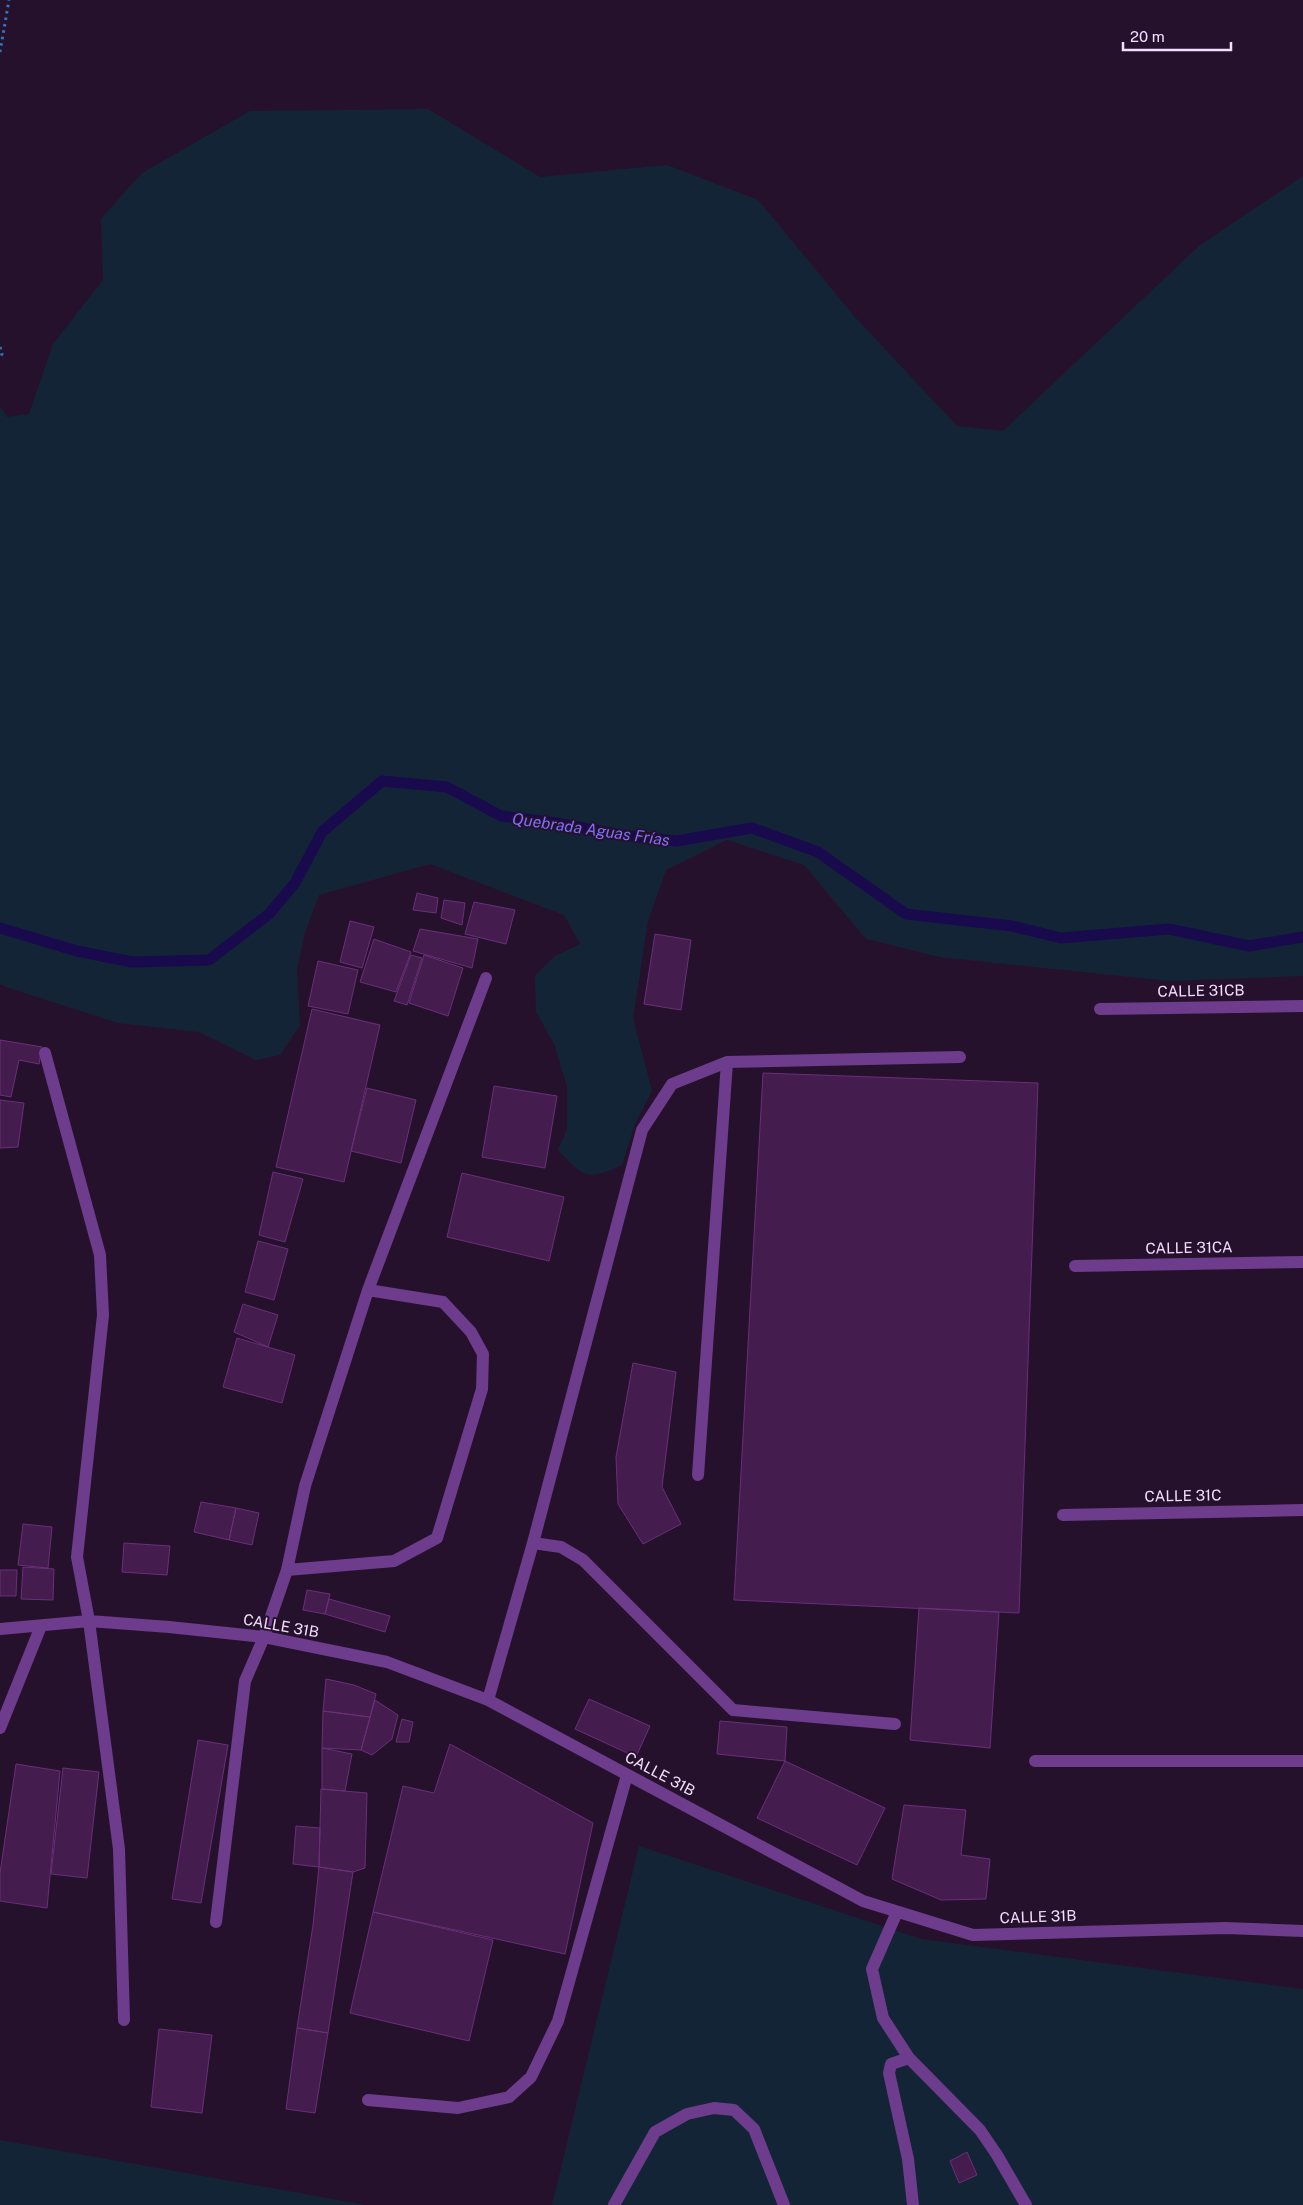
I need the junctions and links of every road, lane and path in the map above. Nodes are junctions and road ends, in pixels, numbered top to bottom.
1 (9, 0) edge
2 (0, 52) edge
3 (0, 347) edge
4 (0, 357) edge
5 (486, 978) dead end
6 (1303, 1006) edge
7 (1100, 1008) dead end
8 (44, 1053) dead end
9 (960, 1057) dead end
10 (727, 1062) junction
11 (1303, 1262) edge
12 (1075, 1266) dead end
13 (368, 1290) junction
14 (698, 1475) dead end
15 (1303, 1510) edge
16 (1063, 1515) dead end
17 (533, 1543) junction
18 (287, 1570) junction
19 (88, 1621) junction
20 (41, 1626) junction
21 (0, 1629) edge
22 (264, 1637) junction
23 (488, 1700) junction
24 (895, 1724) dead end
25 (0, 1728) edge
26 (1035, 1761) dead end
27 (1303, 1761) edge
28 (627, 1775) junction
29 (897, 1912) junction
30 (216, 1922) dead end
31 (1303, 1931) edge
32 (124, 2020) dead end
33 (909, 2058) junction
34 (368, 2100) dead end
35 (614, 2205) edge
36 (784, 2205) edge
37 (913, 2205) edge
38 (1026, 2205) edge

1 - 2 path
3 - 4 path
5 - 13 street
6 - 7 street, CALLE 31CB
8 - 19 street
9 - 10 street
10 - 14 street
10 - 17 street
11 - 12 street, CALLE 31CA
13 - 18 street
13 - 18 street
15 - 16 street, CALLE 31C
17 - 23 street
17 - 24 street
18 - 22 street
19 - 20 street, CALLE 31B
19 - 22 street, CALLE 31B
19 - 32 street
20 - 21 street, CALLE 31B
20 - 25 street
22 - 23 street, CALLE 31B
22 - 30 street
23 - 28 street, CALLE 31B
26 - 27 street
28 - 29 street, CALLE 31B
28 - 34 street
29 - 31 street, CALLE 31B
29 - 33 street
33 - 37 street
33 - 38 street
35 - 36 street

